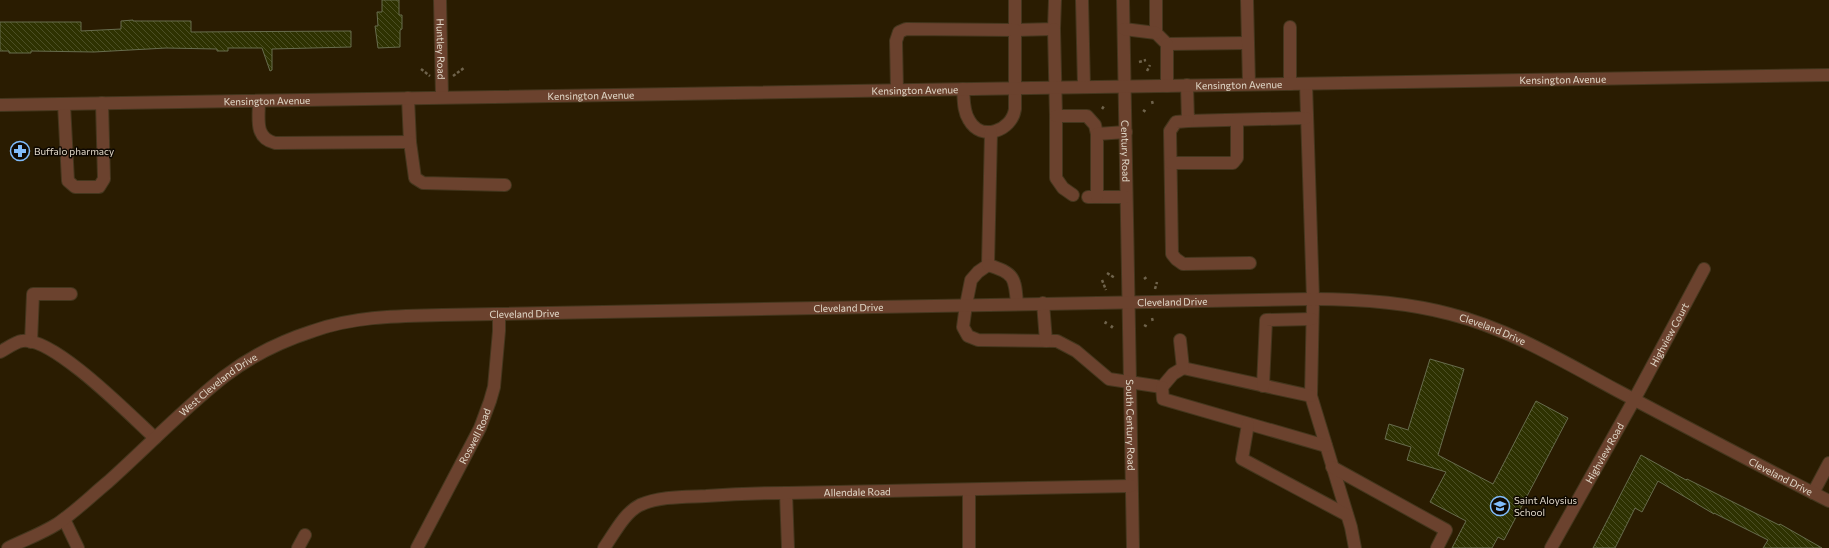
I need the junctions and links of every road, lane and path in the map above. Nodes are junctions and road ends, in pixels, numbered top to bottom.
1 (440, 0) edge
2 (1015, 0) edge
3 (1055, 0) edge
4 (1082, 0) edge
5 (1123, 0) edge
6 (1156, 0) edge
7 (1247, 0) edge
8 (1290, 26) dead end
9 (1054, 29) junction
10 (1124, 29) junction
11 (1015, 30) junction
12 (1156, 33) junction
13 (1248, 43) junction
14 (1167, 44) junction
15 (1146, 60) dead end
16 (1139, 62) dead end
17 (1150, 65) dead end
18 (464, 68) dead end
19 (421, 69) dead end
20 (1147, 71) dead end
21 (453, 76) dead end
22 (1829, 76) edge
23 (430, 77) dead end
24 (1248, 84) junction
25 (1290, 84) junction
26 (1306, 84) junction
27 (1187, 85) junction
28 (1125, 86) junction
29 (1167, 86) junction
30 (1084, 87) junction
31 (1016, 88) junction
32 (1054, 88) junction
33 (963, 89) junction
34 (897, 90) junction
35 (442, 97) junction
36 (408, 98) junction
37 (259, 101) junction
38 (1152, 101) dead end
39 (102, 103) junction
40 (64, 104) junction
41 (0, 105) edge
42 (1153, 105) dead end
43 (1143, 110) dead end
44 (1146, 112) dead end
45 (1056, 116) junction
46 (1306, 118) junction
47 (1237, 120) junction
48 (1188, 121) junction
49 (991, 132) junction
50 (1126, 132) junction
51 (1097, 134) junction
52 (410, 142) junction
53 (1171, 163) junction
54 (505, 185) dead end
55 (1072, 195) dead end
56 (1126, 197) junction
57 (1250, 263) dead end
58 (988, 265) junction
59 (1704, 269) dead end
60 (1107, 273) dead end
61 (1148, 276) dead end
62 (1115, 278) dead end
63 (1144, 279) dead end
64 (1102, 280) dead end
65 (1158, 282) dead end
66 (1155, 289) dead end
67 (1106, 290) dead end
68 (71, 294) dead end
69 (1313, 298) junction
70 (1129, 302) junction
71 (1043, 303) junction
72 (1017, 304) junction
73 (966, 305) junction
74 (470, 314) joint
75 (499, 314) junction
76 (1152, 318) dead end
77 (1312, 319) junction
78 (1107, 320) dead end
79 (1153, 322) dead end
80 (1105, 324) dead end
81 (1113, 325) dead end
82 (1144, 325) dead end
83 (1148, 327) dead end
84 (1111, 328) dead end
85 (1180, 340) dead end
86 (1046, 341) junction
87 (32, 342) junction
88 (0, 352) edge
89 (1183, 368) junction
90 (1130, 383) junction
91 (1262, 386) junction
92 (1162, 387) junction
93 (1311, 396) junction
94 (1634, 400) junction
95 (1248, 424) junction
96 (155, 438) junction
97 (1326, 446) junction
98 (1829, 463) edge
99 (1332, 467) junction
100 (1131, 486) junction
101 (969, 491) junction
102 (786, 493) junction
103 (1813, 493) junction
104 (1829, 502) edge
105 (1347, 515) junction
106 (64, 519) junction
107 (305, 535) dead end
108 (8, 548) edge
109 (78, 548) edge
110 (298, 548) edge
111 (417, 548) edge
112 (604, 548) edge
113 (788, 548) edge
114 (969, 548) edge
115 (1133, 548) edge
116 (1355, 548) edge
117 (1437, 548) edge
118 (1551, 548) edge

1 - 35 street, Huntley Road
2 - 11 street
3 - 9 street
4 - 30 street
5 - 10 street, Century Road
6 - 12 street
7 - 13 street
8 - 25 street
9 - 11 street
9 - 32 street
10 - 12 street
10 - 28 street, Century Road
11 - 31 street
11 - 34 street
12 - 14 street
13 - 14 street
13 - 24 street
14 - 29 street
15 - 16 path
17 - 20 path
18 - 21 path
19 - 23 path
22 - 26 street, Kensington Avenue
24 - 25 street, Kensington Avenue
24 - 27 street, Kensington Avenue
25 - 26 street, Kensington Avenue
26 - 46 street
27 - 29 street, Kensington Avenue
27 - 48 street
28 - 29 street, Kensington Avenue
28 - 30 street, Kensington Avenue
28 - 50 street, Century Road
30 - 32 street, Kensington Avenue
31 - 32 street, Kensington Avenue
31 - 33 street, Kensington Avenue
31 - 49 street
32 - 45 street
33 - 34 street, Kensington Avenue
33 - 49 street
34 - 35 street, Kensington Avenue
35 - 36 street, Kensington Avenue
36 - 37 street, Kensington Avenue
36 - 52 street
37 - 39 street, Kensington Avenue
37 - 52 street
38 - 42 path
39 - 40 street, Kensington Avenue
39 - 40 street
40 - 41 street, Kensington Avenue
43 - 44 path
45 - 51 street
45 - 55 street
46 - 47 street
46 - 69 street
47 - 48 street
47 - 53 street
48 - 53 street
49 - 58 street
50 - 51 street
50 - 56 street, Century Road
51 - 56 street
52 - 54 street
53 - 57 street
56 - 70 street, Century Road
58 - 72 street
58 - 73 street
59 - 94 street, Highview Court
60 - 62 path
61 - 63 path
64 - 67 path
65 - 66 path
68 - 87 street
69 - 70 street, Cleveland Drive
69 - 77 street
69 - 94 street, Cleveland Drive
70 - 71 street, Cleveland Drive
70 - 90 street, South Century Road
71 - 72 street, Cleveland Drive
71 - 86 street
72 - 73 street, Cleveland Drive
73 - 75 street, Cleveland Drive
73 - 86 street
74 - 75 street, Cleveland Drive
74 - 96 street, West Cleveland Drive
75 - 111 street, Roswell Road
76 - 79 path
77 - 91 street
77 - 93 street
78 - 80 path
81 - 84 path
82 - 83 path
85 - 89 street
86 - 90 street
87 - 88 street
87 - 96 street
89 - 91 street
89 - 92 street
90 - 92 street
90 - 100 street, South Century Road
91 - 93 street
92 - 95 street
93 - 97 street
94 - 103 street, Cleveland Drive
94 - 118 street, Highview Road
95 - 97 street
95 - 105 street
96 - 106 street, West Cleveland Drive
97 - 99 street
98 - 103 street
99 - 105 street
99 - 117 street
100 - 101 street, Allendale Road
100 - 115 street, South Century Road
101 - 102 street, Allendale Road
101 - 114 street
102 - 112 street, Allendale Road
102 - 113 street
103 - 104 street, Cleveland Drive
105 - 116 street
106 - 108 street, West Cleveland Drive
106 - 109 street
107 - 110 street

